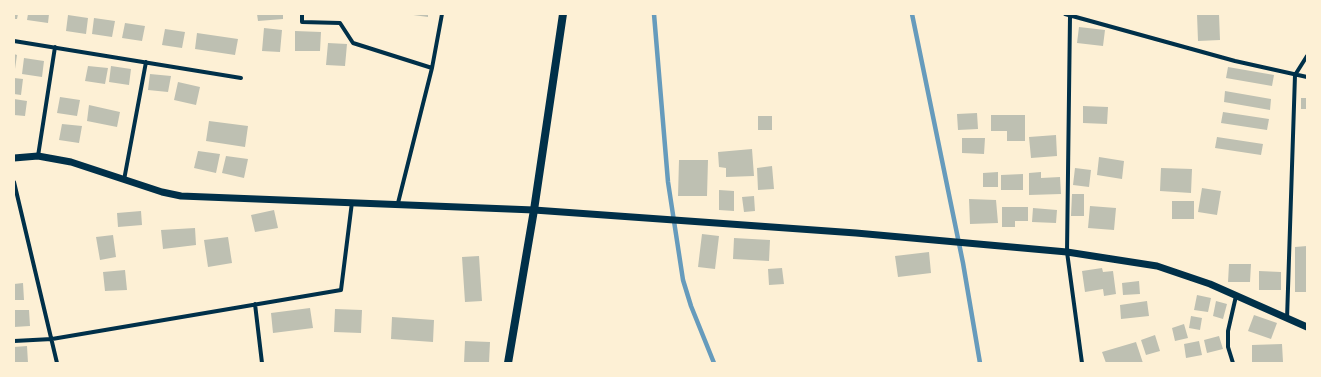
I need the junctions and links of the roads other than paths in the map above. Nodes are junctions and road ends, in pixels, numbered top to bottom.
1 (302, 14) edge
2 (442, 14) edge
3 (563, 14) edge
4 (1068, 15) edge
5 (14, 41) edge
6 (55, 47) junction
7 (1307, 56) edge
8 (146, 62) junction
9 (432, 68) junction
10 (1295, 75) junction
11 (1307, 77) edge
12 (241, 78) dead end
13 (38, 156) junction
14 (14, 158) edge
15 (124, 180) junction
16 (14, 182) edge
17 (352, 202) junction
18 (398, 203) junction
19 (534, 210) junction
20 (1067, 252) junction
21 (1236, 296) junction
22 (254, 304) junction
23 (1287, 319) junction
24 (1307, 327) edge
25 (52, 339) junction
26 (14, 341) edge
27 (57, 363) edge
28 (262, 363) edge
29 (508, 363) edge
30 (1082, 363) edge
31 (1233, 363) edge

1 - 9 street
2 - 9 street
3 - 19 main road
4 - 10 street
4 - 20 street
5 - 6 street
6 - 8 street
6 - 13 street
7 - 10 street
8 - 12 street
8 - 15 street
9 - 18 street
10 - 11 street
10 - 23 street
13 - 14 street
13 - 15 street
15 - 17 street
16 - 25 street
17 - 18 street
17 - 22 street
18 - 19 street
19 - 20 street
19 - 29 main road
20 - 21 street
20 - 30 street
21 - 23 street
21 - 31 street
22 - 25 street
22 - 28 street
23 - 24 street
25 - 26 street
25 - 27 street

